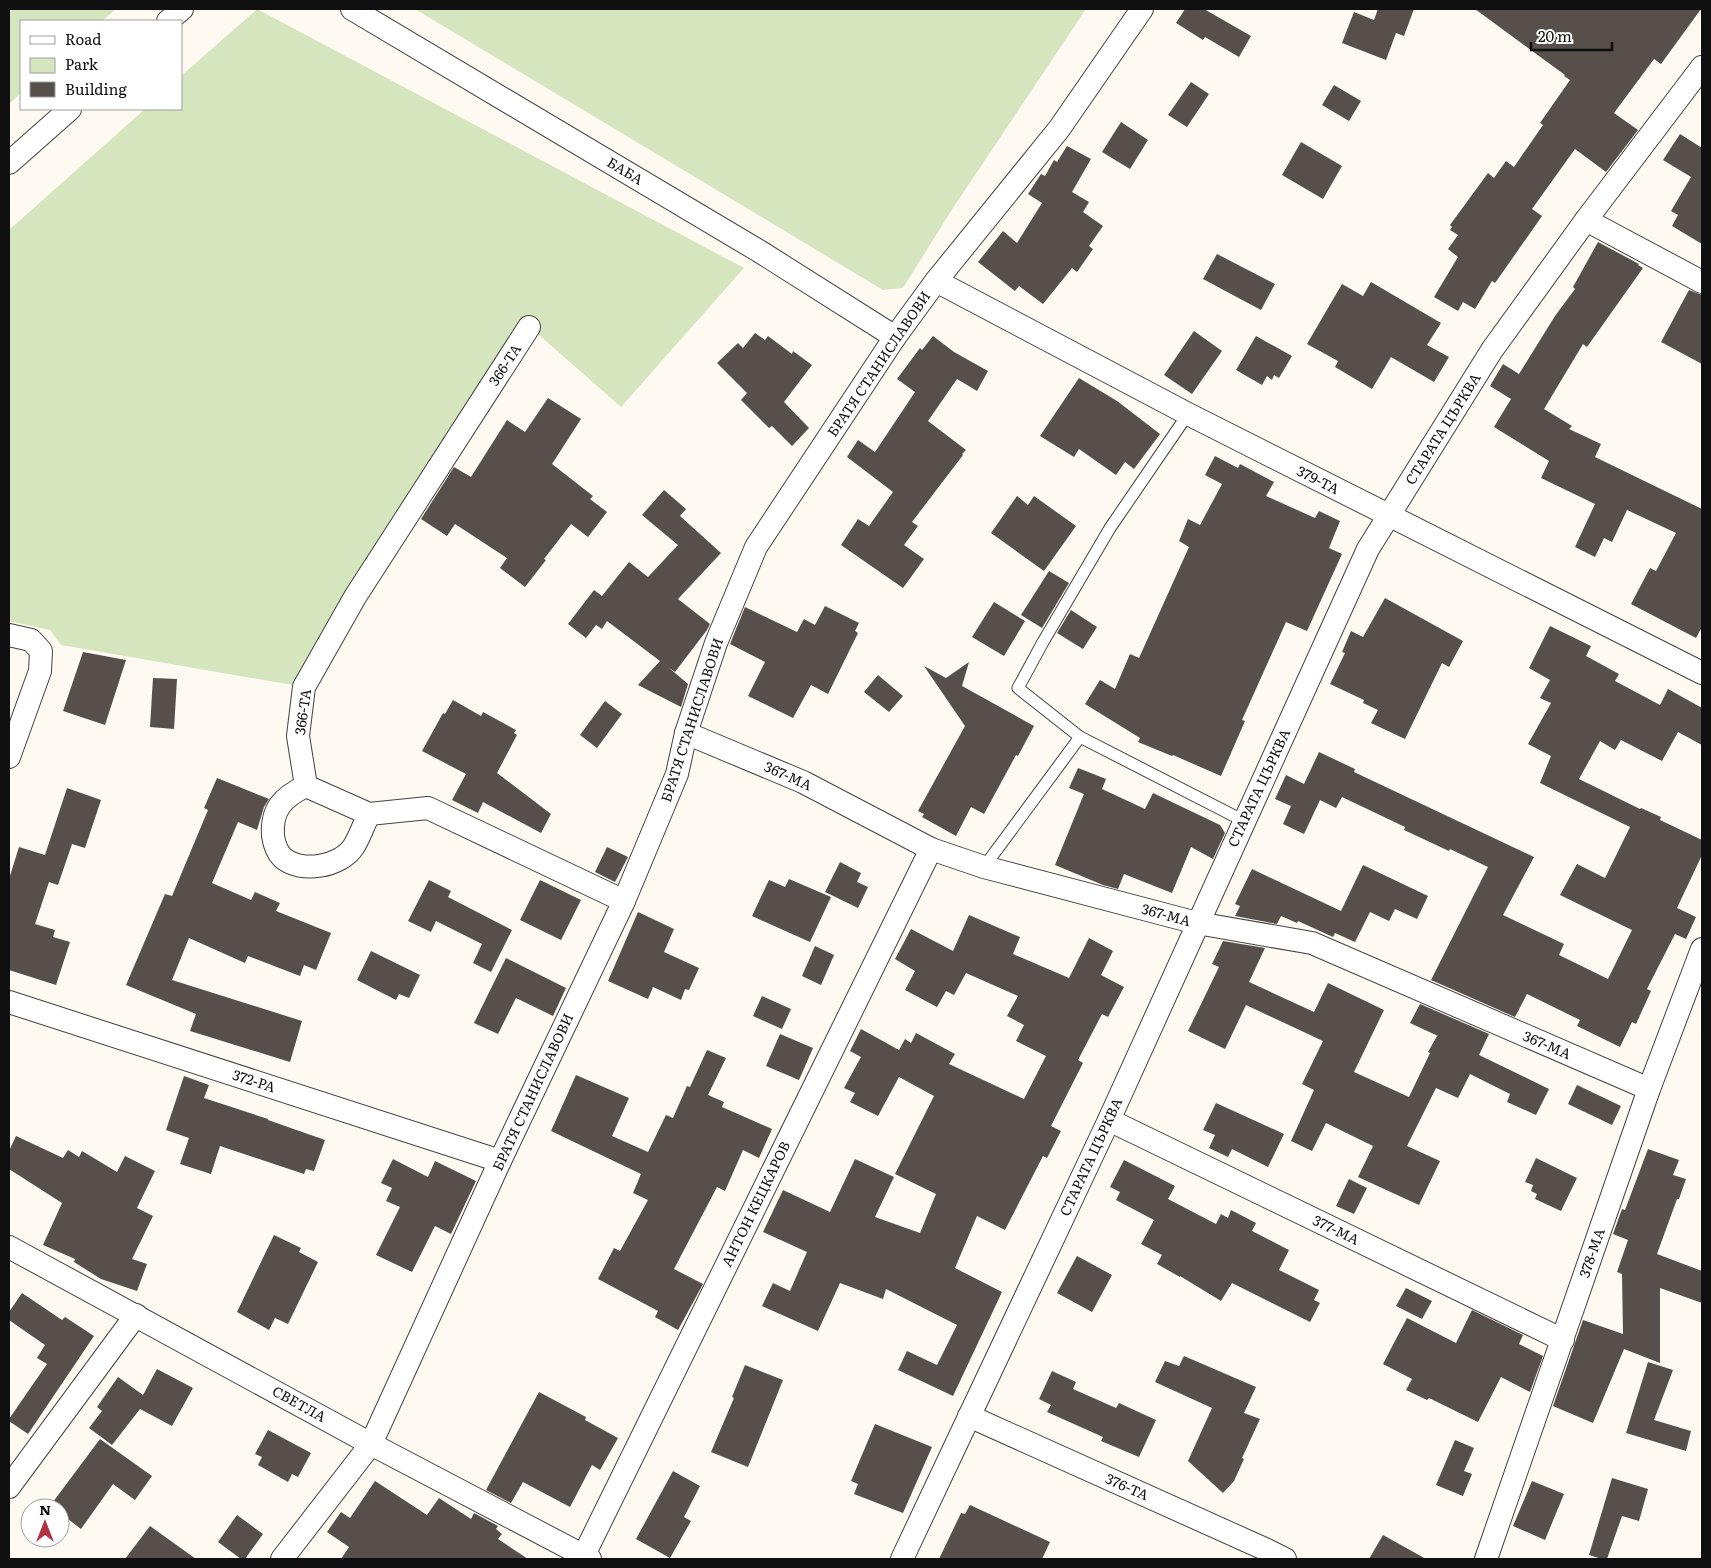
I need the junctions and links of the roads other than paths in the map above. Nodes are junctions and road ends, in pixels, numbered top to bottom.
1 (182, 9) edge
2 (352, 9) edge
3 (1142, 9) edge
4 (169, 20) edge
5 (1702, 67) edge
6 (69, 110) edge
7 (9, 163) edge
8 (1586, 220) junction
9 (936, 281) junction
10 (1702, 282) edge
11 (529, 327) dead end
12 (895, 337) junction
13 (1188, 414) junction
14 (1390, 516) junction
15 (9, 635) edge
16 (1702, 673) edge
17 (686, 733) junction
18 (1080, 737) junction
19 (9, 757) edge
20 (306, 786) junction
21 (368, 814) junction
22 (1244, 821) junction
23 (930, 849) junction
24 (984, 867) junction
25 (624, 901) junction
26 (1197, 923) junction
27 (1702, 948) edge
28 (9, 1002) edge
29 (1648, 1089) junction
30 (1109, 1120) junction
31 (500, 1161) junction
32 (9, 1247) edge
33 (136, 1315) junction
34 (1563, 1340) junction
35 (968, 1416) junction
36 (371, 1444) junction
37 (9, 1486) edge
38 (585, 1558) edge
39 (282, 1559) edge
40 (902, 1559) edge
41 (1285, 1559) edge
42 (1486, 1559) edge

1 - 4 street
2 - 12 street, БАБА
3 - 9 street, БРАТЯ СТАНИСЛАВОВИ
5 - 8 street, СТАРАТА ЦЪРКВА
6 - 7 street
8 - 10 street
8 - 14 street, СТАРАТА ЦЪРКВА
9 - 12 street, БРАТЯ СТАНИСЛАВОВИ
9 - 13 street, 379-ТА
11 - 20 street, 366-ТА
12 - 17 street, БРАТЯ СТАНИСЛАВОВИ
13 - 14 street, 379-ТА
13 - 18 lane
14 - 16 street, 379-ТА
14 - 22 street, СТАРАТА ЦЪРКВА
15 - 19 street
17 - 23 street, 367-МА
17 - 25 street, БРАТЯ СТАНИСЛАВОВИ
18 - 22 lane
18 - 24 lane
20 - 21 street
20 - 21 street
21 - 25 street
22 - 26 street, СТАРАТА ЦЪРКВА
23 - 24 street, 367-МА
23 - 38 street, АНТОН КЕЦКАРОВ
24 - 26 street, 367-МА
25 - 31 street, БРАТЯ СТАНИСЛАВОВИ
26 - 29 street, 367-МА
26 - 30 street, СТАРАТА ЦЪРКВА
27 - 29 street, 378-МА
28 - 31 street, 372-РА
29 - 34 street, 378-МА
30 - 34 street, 377-МА
30 - 35 street, СТАРАТА ЦЪРКВА
31 - 36 street, БРАТЯ СТАНИСЛАВОВИ
32 - 33 street, СВЕТЛА
33 - 36 street, СВЕТЛА
33 - 37 street
34 - 42 street, 378-МА
35 - 40 street, СТАРАТА ЦЪРКВА
35 - 41 street, 376-ТА
36 - 38 street, СВЕТЛА
36 - 39 street, БРАТЯ СТАНИСЛАВОВИ

